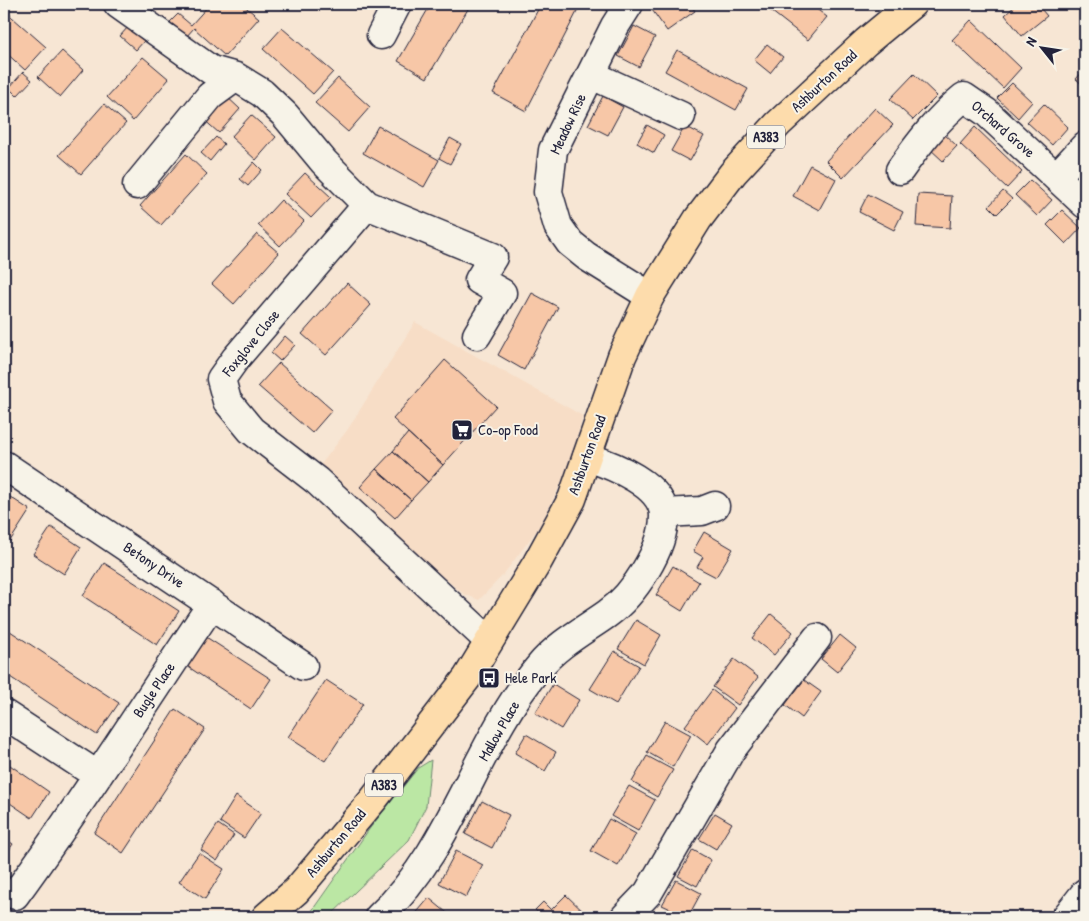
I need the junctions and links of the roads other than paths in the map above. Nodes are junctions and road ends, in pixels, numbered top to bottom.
1 (118, 4) edge
2 (397, 4) edge
3 (629, 4) edge
4 (912, 4) edge
5 (381, 35) dead end
6 (592, 75) junction
7 (236, 77) junction
8 (681, 116) dead end
9 (1085, 146) edge
10 (900, 170) dead end
11 (1056, 176) junction
12 (137, 185) dead end
13 (1085, 204) edge
14 (367, 205) junction
15 (650, 296) junction
16 (477, 334) dead end
17 (588, 457) junction
18 (4, 465) edge
19 (715, 506) dead end
20 (664, 513) junction
21 (212, 604) junction
22 (817, 638) dead end
23 (489, 641) junction
24 (303, 666) dead end
25 (4, 714) edge
26 (97, 775) junction
27 (1085, 893) edge
28 (15, 895) dead end
29 (266, 917) edge
30 (379, 917) edge
31 (625, 917) edge
32 (1066, 917) edge

1 - 7 street
2 - 5 street
3 - 6 street, Meadow Rise
4 - 15 main road, Ashburton Road / A383
6 - 8 street
6 - 15 street, Meadow Rise
7 - 12 street
7 - 14 street
9 - 11 street
10 - 11 street, Orchard Grove
11 - 13 street, Orchard Grove
14 - 16 street
14 - 23 street, Foxglove Close
15 - 17 main road, Ashburton Road / A383
17 - 20 street
17 - 23 main road, Ashburton Road / A383
18 - 21 street, Betony Drive
19 - 20 street
20 - 30 street, Mallow Place
21 - 24 street, Betony Drive
21 - 26 street, Bugle Place
22 - 31 street
23 - 29 main road, Ashburton Road / A383
25 - 26 street
26 - 28 street, Bugle Place
27 - 32 street

